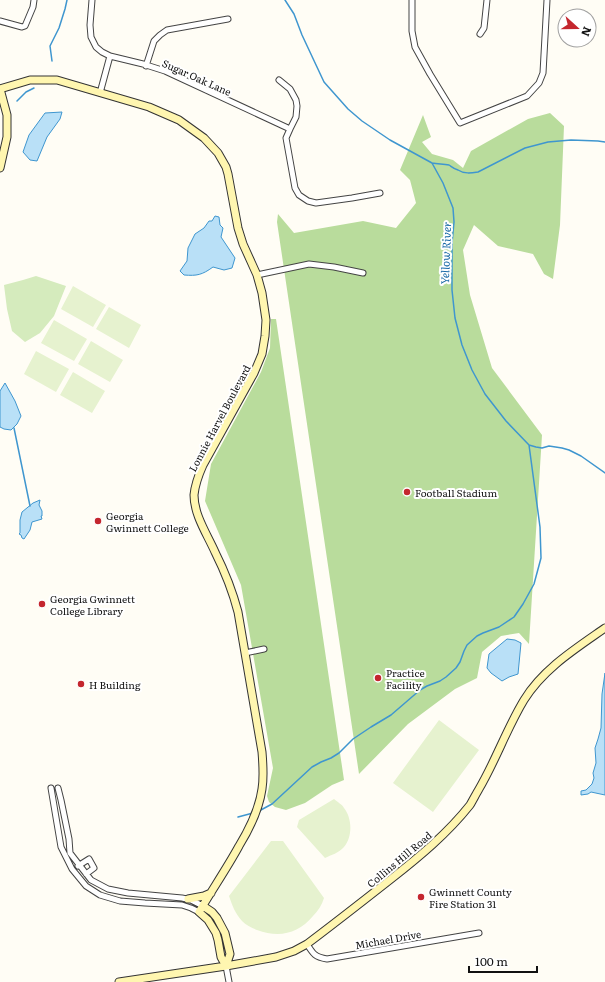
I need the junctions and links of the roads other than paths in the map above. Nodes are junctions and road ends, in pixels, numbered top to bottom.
1 (34, 0) edge
2 (92, 0) edge
3 (412, 0) edge
4 (487, 0) edge
5 (547, 0) edge
6 (228, 19) dead end
7 (0, 21) edge
8 (480, 34) dead end
9 (110, 56) junction
10 (146, 66) junction
11 (279, 80) dead end
12 (0, 89) edge
13 (100, 93) junction
14 (290, 130) junction
15 (0, 168) edge
16 (380, 193) dead end
17 (363, 273) dead end
18 (257, 275) junction
19 (605, 628) edge
20 (264, 649) dead end
21 (245, 652) junction
22 (51, 788) dead end
23 (58, 788) dead end
24 (79, 865) junction
25 (72, 870) junction
26 (86, 874) junction
27 (211, 893) junction
28 (188, 899) junction
29 (201, 909) junction
30 (212, 912) junction
31 (479, 933) dead end
32 (307, 944) junction
33 (226, 966) junction
34 (119, 982) edge
35 (229, 982) edge

1 - 7 street
2 - 9 street, Sugar Oak Lane
3 - 5 street
4 - 8 street
6 - 10 street
9 - 10 street, Sugar Oak Lane
9 - 13 street
10 - 14 street, Sugar Oak Lane
11 - 14 street
12 - 13 street, Lonnie Harvel Boulevard
12 - 15 street
13 - 18 street, Lonnie Harvel Boulevard
14 - 16 street
17 - 18 street
18 - 21 street, Lonnie Harvel Boulevard
19 - 32 street, Collins Hill Road
20 - 21 street
21 - 27 street, Lonnie Harvel Boulevard
22 - 25 street
23 - 24 street
24 - 25 street
24 - 26 street
24 - 26 street
25 - 29 street
26 - 28 street
27 - 28 street
27 - 29 street, Lonnie Harvel Boulevard
27 - 30 street
28 - 29 street
29 - 30 street
29 - 33 street
30 - 33 street
31 - 32 street, Michael Drive
32 - 33 street, Collins Hill Road
33 - 34 street, Collins Hill Road
33 - 35 street

